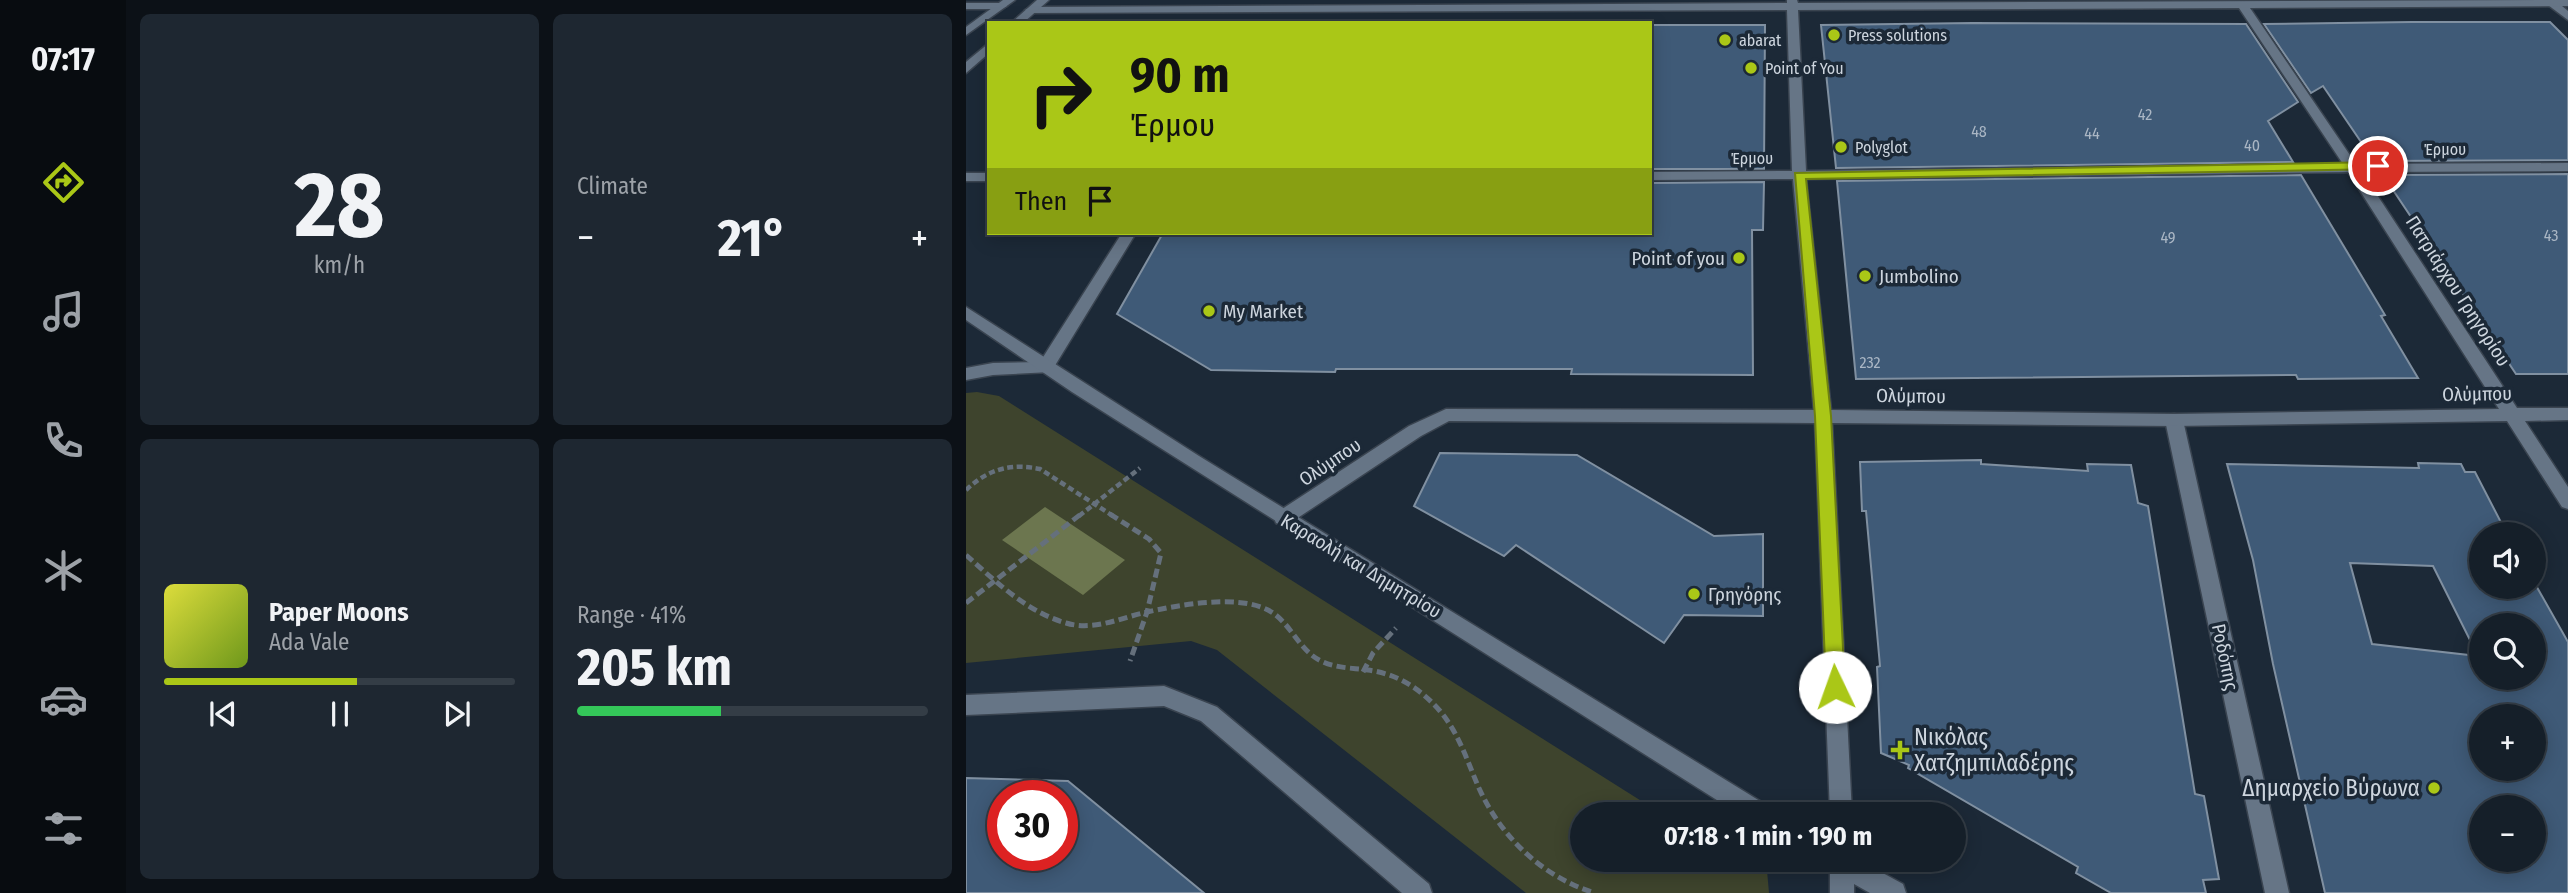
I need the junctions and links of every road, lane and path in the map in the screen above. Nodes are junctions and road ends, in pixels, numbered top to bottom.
1 (1044, 0) edge
2 (2240, 2) edge
3 (1005, 3) edge
4 (1792, 3) edge
5 (2568, 3) edge
6 (2553, 4) junction
7 (1273, 5) edge
8 (966, 6) edge
9 (1031, 10) junction
10 (2568, 17) edge
11 (1018, 21) edge
12 (1262, 21) edge
13 (966, 32) edge
14 (987, 48) edge
15 (966, 69) edge
16 (2351, 166) junction
17 (2568, 167) edge
18 (1652, 176) edge
19 (1799, 176) junction
20 (966, 177) edge
21 (987, 177) edge
22 (1128, 235) edge
23 (966, 312) edge
24 (1045, 368) junction
25 (966, 374) edge
26 (2514, 414) junction
27 (2568, 414) edge
28 (1823, 416) junction
29 (2174, 420) junction
30 (1167, 447) junction
31 (967, 487) edge
32 (2568, 502) edge
33 (1094, 504) junction
34 (1283, 518) junction
35 (966, 555) edge
36 (996, 580) junction
37 (1423, 602) junction
38 (966, 603) edge
39 (1147, 612) junction
40 (1363, 672) junction
41 (1117, 698) junction
42 (966, 705) edge
43 (1741, 802) edge
44 (1840, 802) edge
45 (1840, 872) edge
46 (1858, 872) edge
47 (1420, 893) edge
48 (1595, 893) edge
49 (1842, 893) edge
50 (1894, 893) edge
51 (2277, 893) edge

1 - 9 street
2 - 4 street
2 - 6 street
2 - 16 street, Πατριάρχου Γρηγορίου
3 - 8 street
3 - 13 street
4 - 7 street
4 - 19 street
5 - 6 street
6 - 10 street
7 - 9 street
7 - 12 street
9 - 11 street
14 - 15 street
16 - 17 street, Έρμου
16 - 19 street, Έρμου
16 - 26 street, Πατριάρχου Γρηγορίου
18 - 19 street, Έρμου
19 - 28 street
20 - 21 street
22 - 24 street
23 - 24 street, Καραολή και Δημητρίου
24 - 25 street
24 - 30 street, Καραολή και Δημητρίου
26 - 27 street, Ολύμπου
26 - 29 street, Ολύμπου
26 - 32 street, Πατριάρχου Γρηγορίου
28 - 29 street, Ολύμπου
28 - 34 street, Ολύμπου
28 - 44 street
29 - 51 street, Ροδόπης
30 - 33 path
30 - 34 street, Καραολή και Δημητρίου
31 - 33 path
33 - 36 path
33 - 39 path
34 - 37 street, Καραολή και Δημητρίου
35 - 36 path
36 - 38 path
36 - 39 path
37 - 40 path
37 - 43 street, Καραολή και Δημητρίου
39 - 40 path
39 - 41 path
40 - 48 path
41 - 42 street
41 - 47 street
45 - 49 street
46 - 50 street

